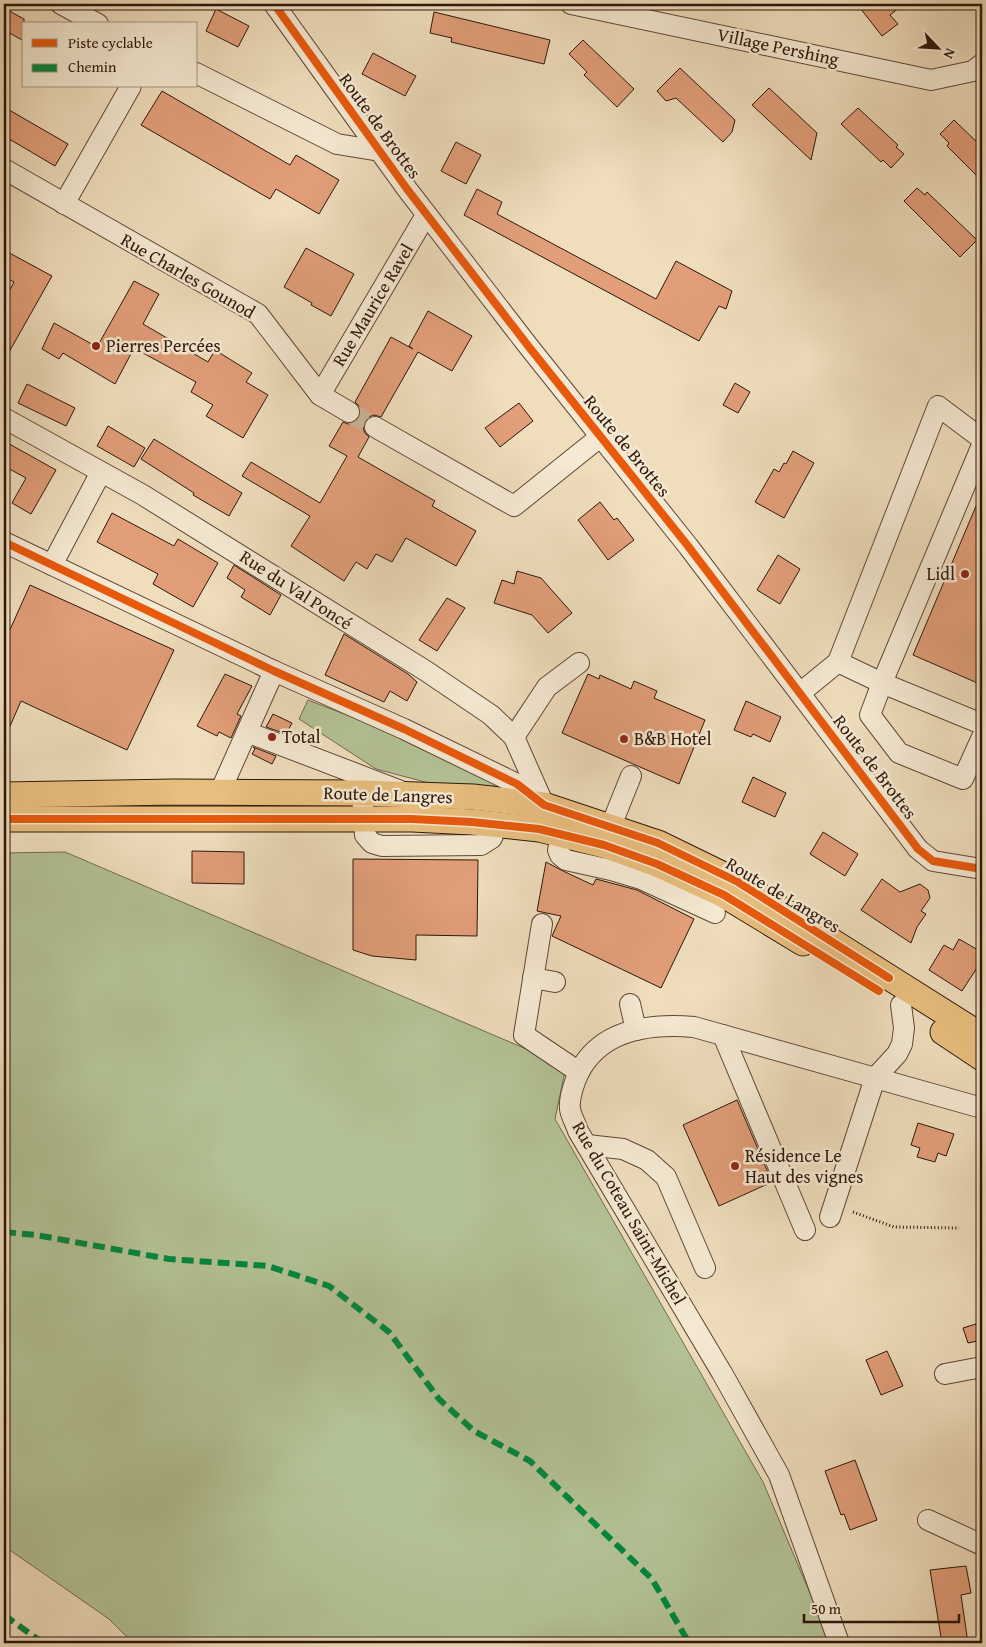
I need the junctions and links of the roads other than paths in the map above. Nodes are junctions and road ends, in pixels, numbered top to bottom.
1 (61, 4) edge
2 (274, 4) edge
3 (571, 4) edge
4 (94, 22) edge
5 (982, 64) edge
6 (198, 74) edge
7 (130, 88) edge
8 (380, 151) junction
9 (4, 169) edge
10 (64, 204) junction
11 (426, 215) junction
12 (320, 395) junction
13 (349, 412) tunnel mouth
14 (4, 418) edge
15 (375, 427) tunnel mouth
16 (600, 437) junction
17 (982, 439) edge
18 (982, 445) edge
19 (101, 472) junction
20 (4, 542) edge
21 (52, 565) junction
22 (838, 662) junction
23 (579, 663) dead end
24 (274, 671) junction
25 (882, 683) junction
26 (800, 693) junction
27 (982, 724) edge
28 (247, 732) junction
29 (514, 737) junction
30 (982, 737) edge
31 (631, 776) dead end
32 (220, 792) junction
33 (362, 793) junction
34 (4, 795) edge
35 (411, 807) junction
36 (558, 817) junction
37 (4, 819) edge
38 (363, 820) junction
39 (497, 824) junction
40 (608, 836) junction
41 (982, 869) edge
42 (715, 913) dead end
43 (542, 924) dead end
44 (534, 978) junction
45 (554, 982) dead end
46 (630, 1004) dead end
47 (901, 1005) junction
48 (636, 1030) junction
49 (723, 1035) junction
50 (982, 1036) edge
51 (982, 1058) edge
52 (579, 1072) junction
53 (875, 1078) junction
54 (976, 1103) edge
55 (587, 1145) junction
56 (832, 1211) road end
57 (805, 1230) dead end
58 (705, 1268) dead end
59 (982, 1367) edge
60 (945, 1374) dead end
61 (928, 1520) dead end
62 (982, 1545) edge
63 (839, 1643) edge

1 - 4 street
2 - 8 street, Route de Brottes
3 - 5 street, Village Pershing
6 - 8 street
7 - 10 street
8 - 11 street, Route de Brottes
9 - 10 street, Rue Charles Gounod
10 - 12 street, Rue Charles Gounod
11 - 12 street, Rue Maurice Ravel
11 - 16 street, Route de Brottes
12 - 13 street, Rue Charles Gounod
14 - 19 street, Rue du Val Poncé
15 - 16 street
16 - 26 street, Route de Brottes
17 - 22 street
18 - 25 street
19 - 21 street
19 - 29 street, Rue du Val Poncé
20 - 21 street
21 - 24 street
22 - 25 street
22 - 26 street
23 - 29 street
24 - 28 street
24 - 36 street
25 - 27 street
25 - 30 street
26 - 41 street, Route de Brottes
28 - 32 street
28 - 35 street
29 - 36 street, Rue du Val Poncé
31 - 40 street
32 - 33 main road, Route de Langres
32 - 34 main road, Route de Langres
33 - 35 main road, Route de Langres
33 - 38 street
35 - 36 main road, Route de Langres
35 - 38 main road
35 - 39 main road, Route de Langres
36 - 39 main road, Route de Langres
36 - 40 main road, Route de Langres
36 - 42 street
37 - 38 main road
38 - 39 street
40 - 47 main road, Route de Langres
40 - 50 main road, Route de Langres
43 - 44 street
44 - 45 street
44 - 52 street
46 - 48 street
47 - 51 main road, Route de Langres
47 - 53 street
48 - 49 street, Rue du Coteau Saint-Michel
48 - 52 street, Rue du Coteau Saint-Michel
49 - 53 street, Rue du Coteau Saint-Michel
49 - 57 street
52 - 55 street, Rue du Coteau Saint-Michel
53 - 54 street, Rue du Coteau Saint-Michel
53 - 56 street
55 - 58 street
55 - 63 street, Rue du Coteau Saint-Michel
59 - 60 street
61 - 62 street

